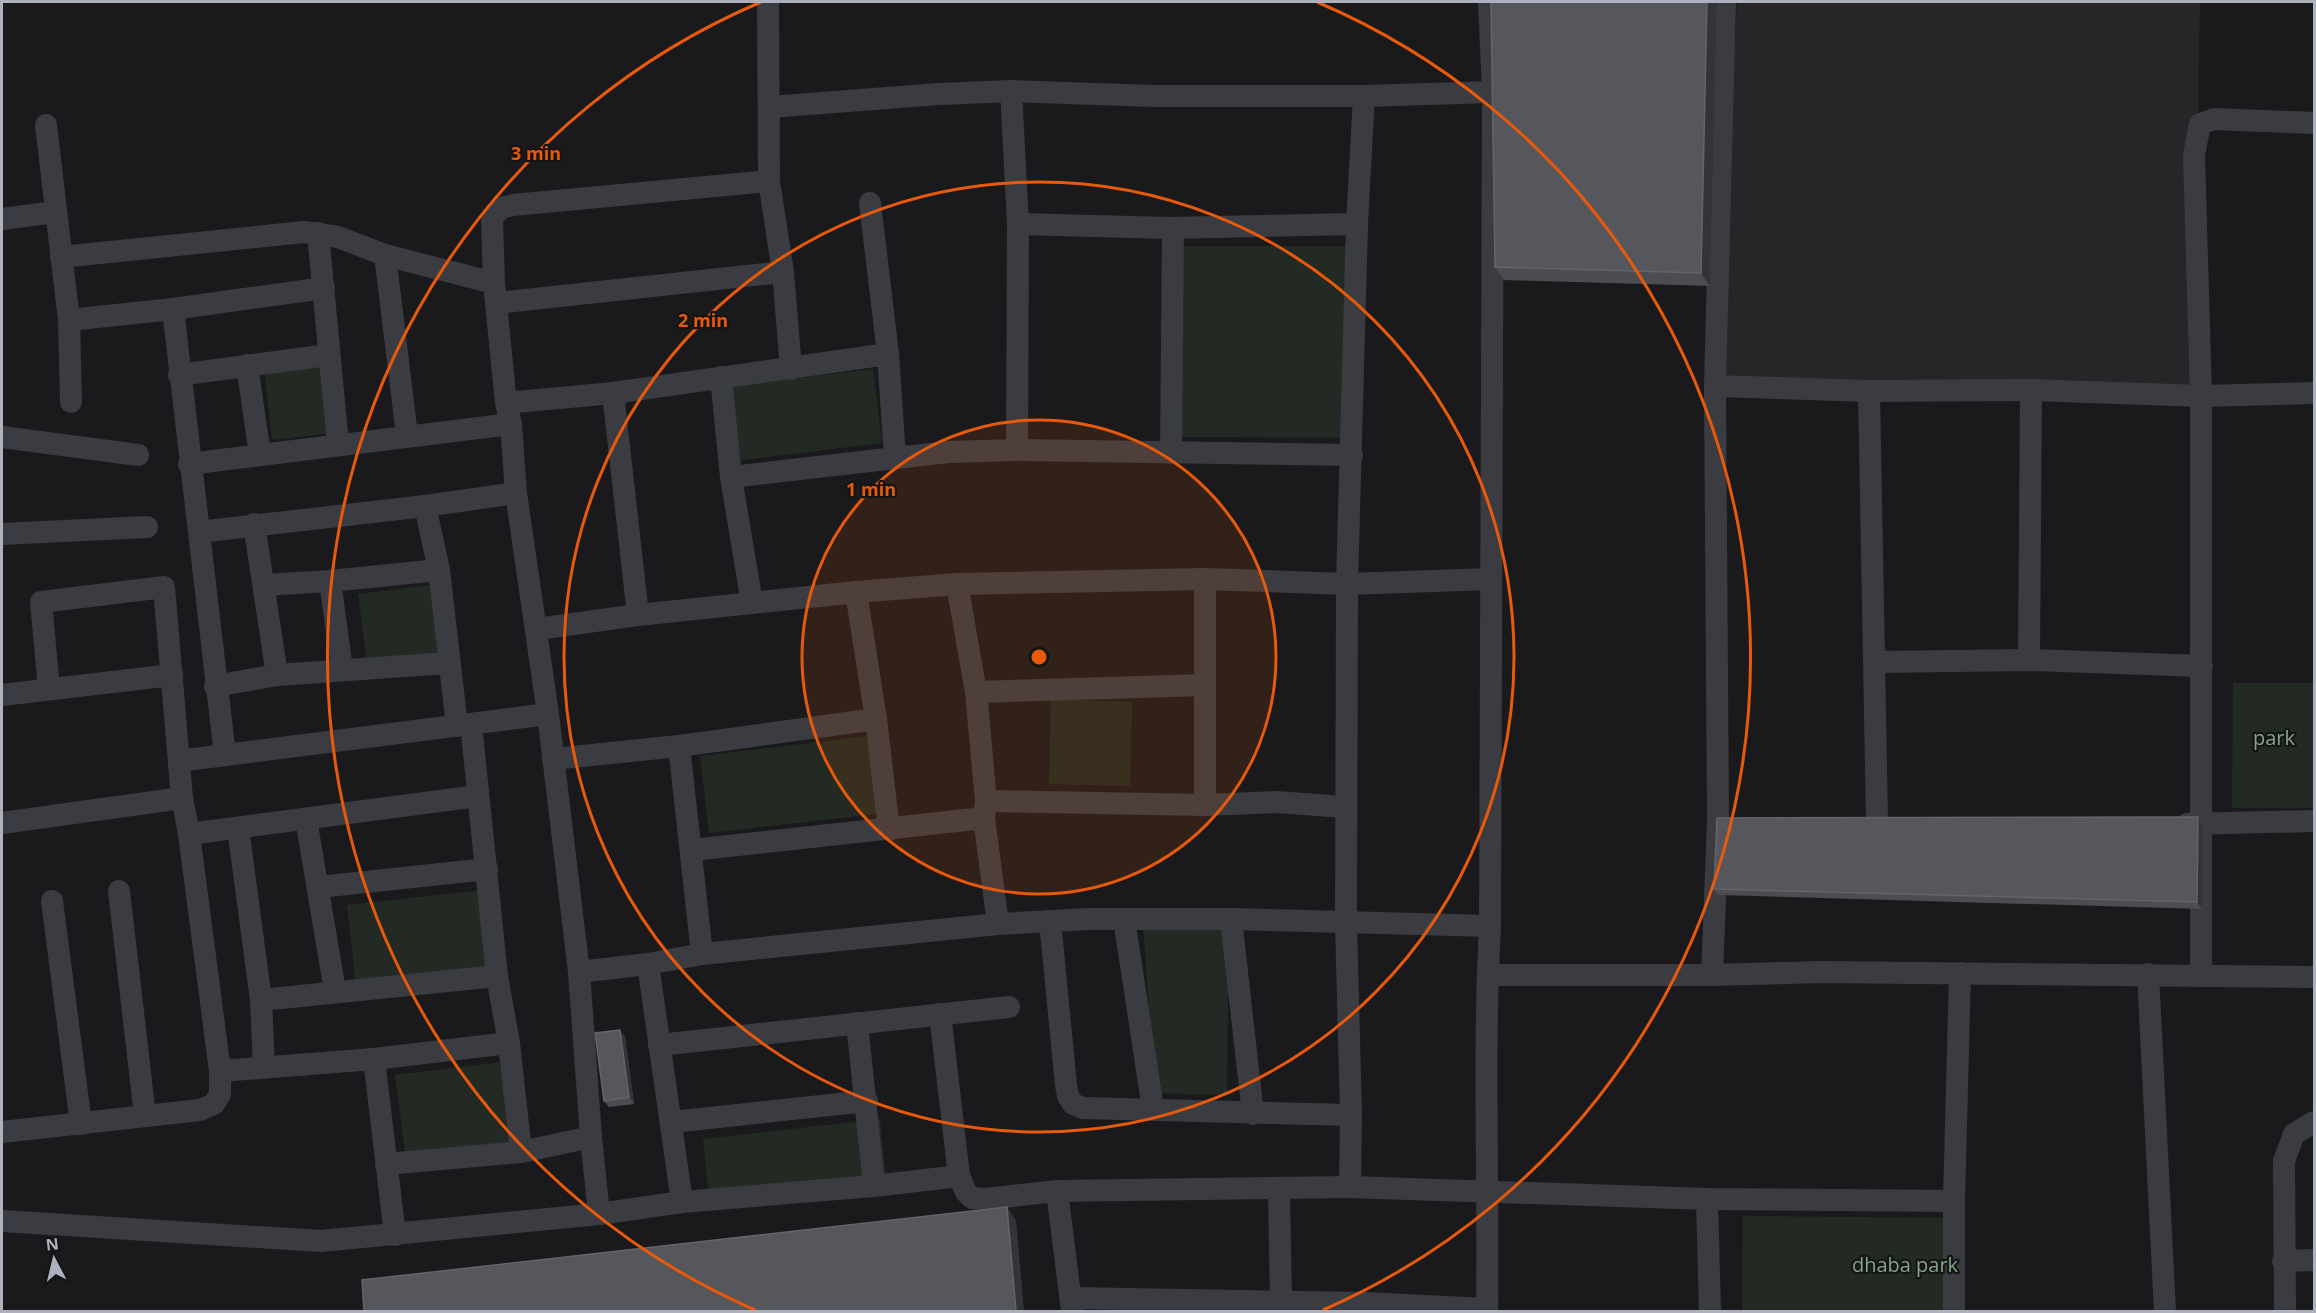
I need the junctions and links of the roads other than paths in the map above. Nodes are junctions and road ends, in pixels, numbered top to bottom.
1 (768, 2) edge
2 (1489, 2) edge
3 (1725, 2) edge
4 (1011, 91) junction
5 (1493, 92) junction
6 (1365, 96) junction
7 (770, 107) junction
8 (2314, 123) edge
9 (45, 124) dead end
10 (769, 181) junction
11 (870, 203) dead end
12 (55, 212) junction
13 (2, 219) edge
14 (1018, 224) junction
15 (1357, 224) junction
16 (1173, 228) junction
17 (318, 233) junction
18 (385, 255) junction
19 (61, 256) junction
20 (783, 272) junction
21 (324, 288) junction
22 (496, 293) junction
23 (173, 309) junction
24 (69, 320) junction
25 (888, 354) junction
26 (328, 355) junction
27 (247, 365) junction
28 (791, 369) junction
29 (179, 375) junction
30 (721, 377) junction
31 (1715, 386) junction
32 (2031, 390) junction
33 (1869, 391) junction
34 (613, 393) junction
35 (2314, 393) edge
36 (2201, 396) junction
37 (71, 402) dead end
38 (508, 414) junction
39 (407, 435) junction
40 (2, 437) edge
41 (338, 444) junction
42 (1017, 450) junction
43 (1172, 453) junction
44 (260, 454) junction
45 (138, 455) dead end
46 (1352, 455) junction
47 (895, 458) junction
48 (189, 464) junction
49 (731, 477) junction
50 (516, 493) junction
51 (425, 506) junction
52 (254, 524) junction
53 (147, 527) dead end
54 (199, 532) junction
55 (2, 534) edge
56 (439, 570) junction
57 (1205, 579) junction
58 (1491, 579) junction
59 (330, 581) junction
60 (957, 584) junction
61 (1347, 584) junction
62 (264, 585) junction
63 (856, 592) junction
64 (752, 603) junction
65 (638, 615) junction
66 (537, 629) junction
67 (2029, 660) junction
68 (1875, 662) junction
69 (448, 663) junction
70 (2202, 666) junction
71 (342, 669) junction
72 (172, 675) junction
73 (277, 675) junction
74 (1205, 685) junction
75 (215, 686) junction
76 (49, 689) junction
77 (976, 692) junction
78 (2, 695) edge
79 (548, 714) junction
80 (876, 719) junction
81 (464, 725) junction
82 (679, 746) junction
83 (225, 754) junction
84 (553, 759) junction
85 (179, 761) junction
86 (478, 796) junction
87 (182, 798) junction
88 (1205, 805) junction
89 (1346, 807) junction
90 (985, 810) junction
91 (306, 819) junction
92 (1718, 821) junction
93 (1741, 821) edge
94 (1854, 821) edge
95 (1877, 821) junction
96 (2314, 821) edge
97 (1901, 822) edge
98 (2, 823) edge
99 (2163, 824) edge
100 (2202, 824) junction
101 (238, 828) junction
102 (889, 830) junction
103 (189, 834) junction
104 (692, 850) junction
105 (487, 870) junction
106 (319, 887) junction
107 (119, 891) dead end
108 (52, 901) dead end
109 (1124, 919) junction
110 (1231, 919) junction
111 (1050, 921) junction
112 (998, 924) junction
113 (1346, 924) junction
114 (1491, 926) junction
115 (702, 954) junction
116 (648, 964) junction
117 (579, 972) junction
118 (1960, 973) junction
119 (2148, 974) junction
120 (1488, 975) junction
121 (1712, 975) junction
122 (497, 976) junction
123 (2201, 976) junction
124 (2314, 977) edge
125 (335, 991) junction
126 (261, 1000) junction
127 (1009, 1007) dead end
128 (940, 1014) junction
129 (857, 1023) junction
130 (509, 1044) junction
131 (659, 1045) junction
132 (374, 1059) junction
133 (264, 1067) junction
134 (220, 1071) junction
135 (867, 1101) junction
136 (1153, 1109) junction
137 (1253, 1113) junction
138 (1351, 1115) junction
139 (145, 1116) junction
140 (672, 1122) junction
141 (2314, 1122) edge
142 (81, 1124) junction
143 (2, 1132) edge
144 (591, 1137) junction
145 (521, 1152) junction
146 (386, 1164) junction
147 (959, 1176) junction
148 (874, 1186) junction
149 (1350, 1186) junction
150 (1279, 1189) junction
151 (1057, 1191) junction
152 (1488, 1191) junction
153 (1707, 1199) junction
154 (1954, 1201) junction
155 (682, 1202) junction
156 (599, 1214) junction
157 (2, 1221) edge
158 (395, 1235) junction
159 (2314, 1260) edge
160 (2283, 1261) junction
161 (1281, 1303) junction
162 (1072, 1305) edge
163 (1196, 1305) edge
164 (1364, 1307) edge
165 (1487, 1310) edge
166 (1710, 1311) edge
167 (1954, 1311) edge
168 (2165, 1311) edge
169 (2285, 1311) edge

1 - 7 street
2 - 5 street
3 - 31 street
4 - 6 street
4 - 7 street
4 - 14 street
5 - 6 street
5 - 58 street
6 - 15 street
7 - 10 street
8 - 36 street
9 - 12 street
10 - 20 street
10 - 22 street
11 - 25 street
12 - 13 street
12 - 19 street
14 - 16 street
14 - 42 street
15 - 16 street
15 - 46 street
16 - 43 street
17 - 18 street
17 - 19 street
17 - 21 street
18 - 22 street
18 - 39 street
19 - 24 street
20 - 22 street
20 - 28 street
21 - 23 street
21 - 26 street
22 - 38 street
23 - 24 street
23 - 29 street
24 - 37 street
25 - 28 street
25 - 47 street
26 - 27 street
26 - 41 street
27 - 29 street
27 - 44 street
28 - 30 street
29 - 48 street
30 - 34 street
30 - 49 street
31 - 33 street
31 - 92 street
32 - 33 street
32 - 36 street
32 - 67 street
33 - 68 street
34 - 38 street
34 - 65 street
35 - 36 street
36 - 70 street
38 - 39 street
38 - 50 street
39 - 41 street
40 - 45 street
41 - 44 street
42 - 43 street
42 - 47 street
43 - 46 street
44 - 48 street
46 - 61 street
47 - 49 street
48 - 54 street
49 - 64 street
50 - 51 street
50 - 66 street
51 - 52 street
51 - 56 street
52 - 54 street
52 - 62 street
53 - 55 street
54 - 75 street
56 - 59 street
56 - 69 street
57 - 60 street
57 - 61 street
57 - 74 street
58 - 61 street
58 - 114 street
59 - 62 street
59 - 71 street
60 - 63 street
60 - 77 street
61 - 89 street
62 - 73 street
63 - 64 street
63 - 80 street
64 - 65 street
65 - 66 street
66 - 79 street
67 - 68 street
67 - 70 street
68 - 95 street
69 - 71 street
69 - 81 street
70 - 100 street
71 - 73 street
72 - 76 street
72 - 76 street
72 - 85 street
73 - 75 street
74 - 77 street
74 - 88 street
75 - 83 street
76 - 78 street
77 - 90 street
79 - 81 street
79 - 84 street
80 - 82 street
80 - 102 street
81 - 83 street
81 - 86 street
82 - 84 street
82 - 104 street
83 - 85 street
84 - 117 street
85 - 87 street
86 - 91 street
86 - 105 street
87 - 98 street
87 - 103 street
88 - 89 street
88 - 90 street
89 - 113 street
90 - 102 street
90 - 112 street
91 - 101 street
91 - 106 street
92 - 93 street
92 - 121 street
94 - 95 street
95 - 97 street
96 - 100 street
99 - 100 street
100 - 123 street
101 - 103 street
101 - 126 street
102 - 104 street
103 - 134 street
104 - 115 street
105 - 106 street
105 - 122 street
106 - 125 street
107 - 139 street
108 - 142 street
109 - 110 street
109 - 111 street
109 - 136 street
110 - 113 street
110 - 137 street
111 - 112 street
111 - 136 street
112 - 115 street
113 - 114 street
113 - 138 street
114 - 120 street
115 - 116 street
116 - 117 street
116 - 131 street
117 - 144 street
118 - 119 street
118 - 121 street
118 - 154 street
119 - 123 street
119 - 168 street
120 - 121 street
120 - 152 street
122 - 125 street
122 - 130 street
123 - 124 street
125 - 126 street
126 - 133 street
127 - 128 street
128 - 129 street
128 - 147 street
129 - 131 street
129 - 135 street
130 - 132 street
130 - 145 street
131 - 140 street
132 - 133 street
132 - 146 street
133 - 134 street
134 - 139 street
135 - 140 street
135 - 148 street
136 - 137 street
137 - 138 street
138 - 149 street
139 - 142 street
140 - 155 street
141 - 160 street
142 - 143 street
144 - 145 street
144 - 156 street
145 - 146 street
146 - 158 street
147 - 148 street
147 - 151 street
148 - 155 street
149 - 150 street
149 - 152 street
150 - 151 street
150 - 161 street
151 - 162 street
152 - 153 street
152 - 165 street
153 - 154 street
153 - 166 street
154 - 167 street
155 - 156 street
156 - 158 street
157 - 158 street
159 - 160 street
160 - 169 street
161 - 163 street
161 - 164 street
162 - 163 street
164 - 165 street

